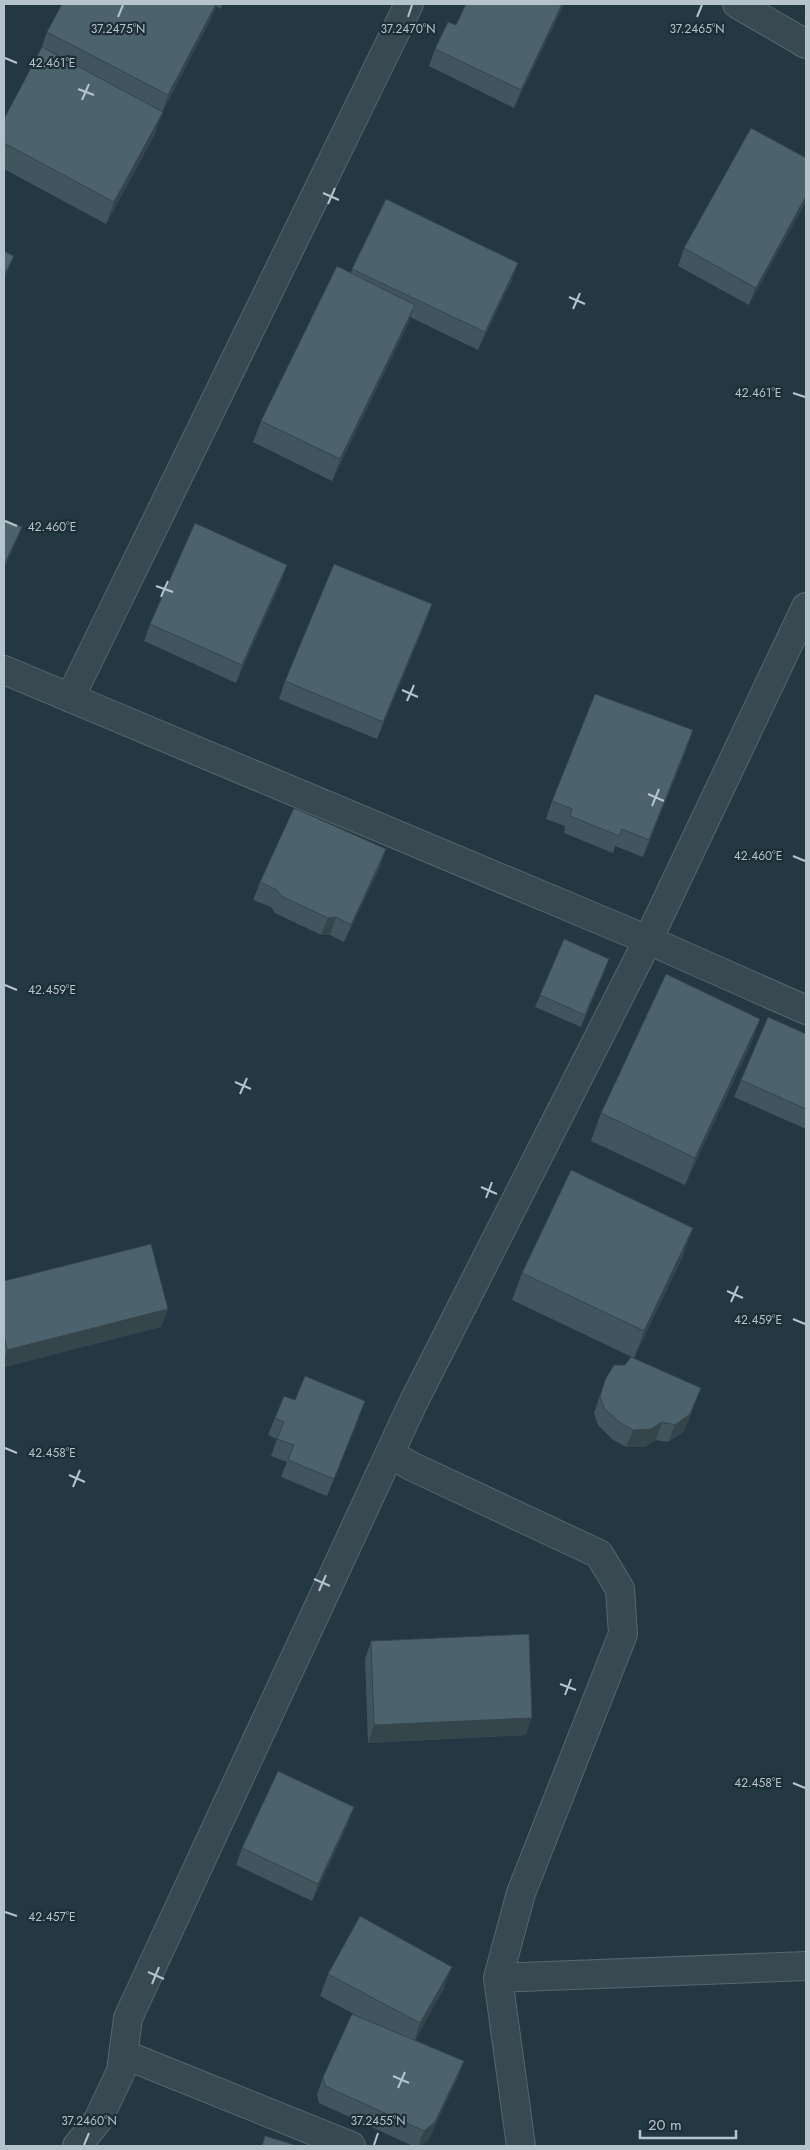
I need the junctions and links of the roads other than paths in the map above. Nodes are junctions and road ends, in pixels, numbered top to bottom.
1 (409, 4) edge
2 (737, 4) edge
3 (806, 44) edge
4 (806, 607) edge
5 (4, 670) edge
6 (70, 698) junction
7 (648, 940) junction
8 (806, 1010) edge
9 (390, 1454) junction
10 (806, 1966) edge
11 (498, 1978) junction
12 (123, 2054) junction
13 (77, 2146) edge
14 (351, 2146) edge
15 (521, 2146) edge

1 - 6 street
2 - 3 street
4 - 7 street
5 - 6 street
6 - 7 street
7 - 8 street
7 - 9 street
9 - 11 street
9 - 12 street
10 - 11 street
11 - 15 street
12 - 13 street
12 - 14 street

